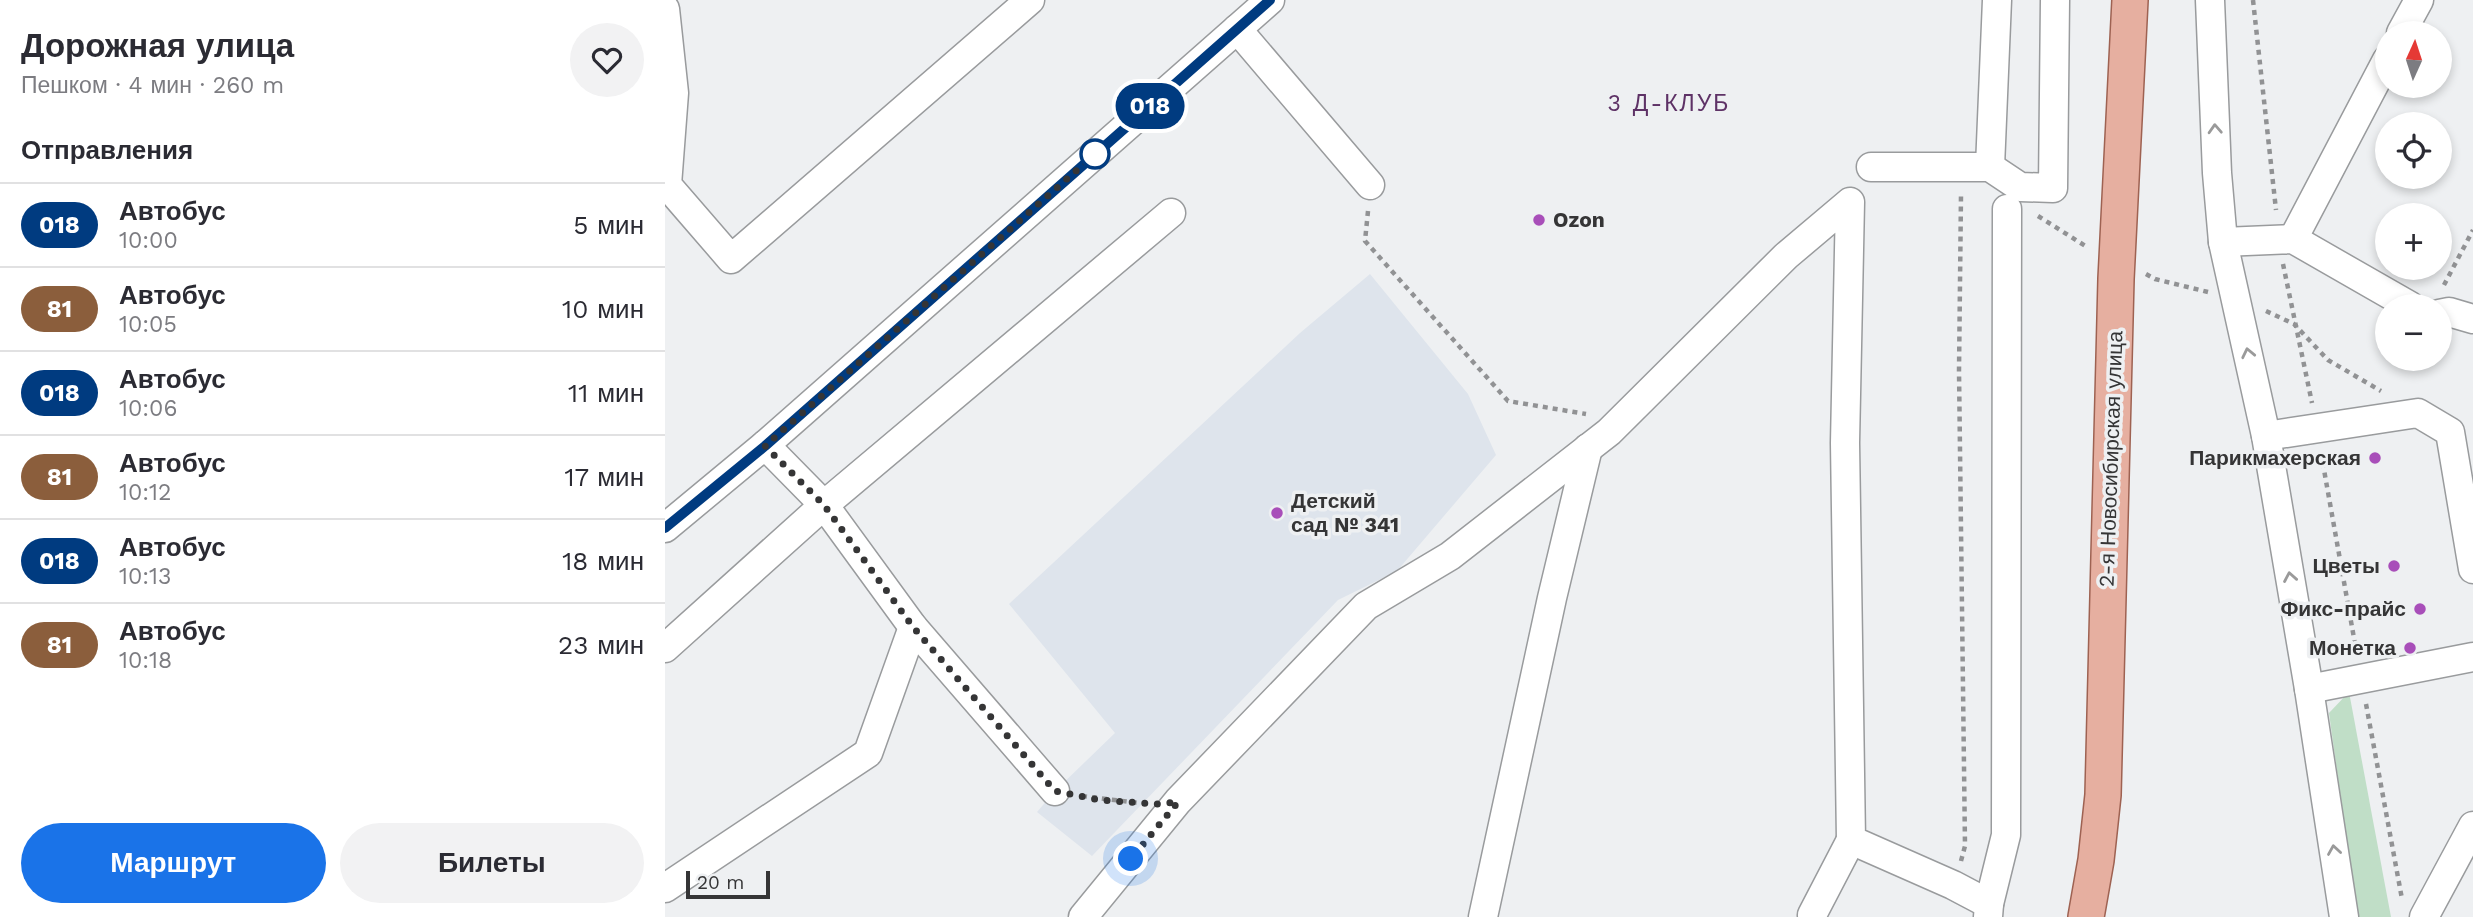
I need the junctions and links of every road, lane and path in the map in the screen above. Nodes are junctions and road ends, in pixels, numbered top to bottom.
1 (1030, 0) edge
2 (1270, 0) edge
3 (1997, 0) edge
4 (2055, 0) edge
5 (2130, 0) edge
6 (2210, 0) edge
7 (2253, 0) edge
8 (2419, 0) edge
9 (665, 9) edge
10 (2408, 21) edge
11 (1237, 29) junction
12 (2375, 81) edge
13 (670, 94) edge
14 (1871, 167) dead end
15 (1990, 167) junction
16 (1370, 185) dead end
17 (1961, 187) dead end
18 (2007, 209) dead end
19 (1171, 213) dead end
20 (2473, 230) edge
21 (2286, 239) junction
22 (1365, 241) dead end
23 (2223, 242) junction
24 (2388, 294) edge
25 (2444, 294) edge
26 (2452, 313) edge
27 (2473, 318) edge
28 (1621, 419) junction
29 (2317, 427) junction
30 (2266, 436) junction
31 (765, 446) junction
32 (1588, 448) junction
33 (824, 505) junction
34 (665, 528) edge
35 (2473, 569) edge
36 (913, 627) junction
37 (665, 648) edge
38 (2473, 657) edge
39 (2361, 677) junction
40 (2309, 689) junction
41 (1055, 791) joint
42 (1178, 802) junction
43 (2473, 827) edge
44 (1851, 840) junction
45 (1953, 885) junction
46 (665, 888) edge
47 (1989, 910) edge
48 (2413, 910) edge
49 (1812, 915) dead end
50 (1083, 917) edge
51 (1483, 917) edge
52 (2086, 917) edge
53 (2344, 917) edge

1 - 13 street
2 - 11 street
3 - 15 street
4 - 15 street
5 - 52 main road, 2-я Новосибирская улица
23 -> 6 street
7 - 21 path
8 - 10 street
9 - 13 street
11 - 16 street
11 - 31 street
12 - 21 street
14 - 15 street
17 - 45 path
18 - 47 street
19 - 33 street
20 - 25 path
21 - 23 street
21 - 24 street
21 - 29 path
22 - 28 path
30 -> 23 street
26 - 27 street
28 - 32 street
28 - 44 street
29 - 30 street
29 - 35 street
29 - 39 path
40 -> 30 street
31 - 33 street
31 - 34 street
32 - 42 street
32 - 51 street
33 - 36 street
33 - 37 street
36 - 41 street
36 - 46 street
38 - 39 street
39 - 40 street
39 - 48 path
53 -> 40 street
41 - 42 path
42 - 50 street
43 - 48 street
44 - 45 street
44 - 49 street
45 - 47 street

